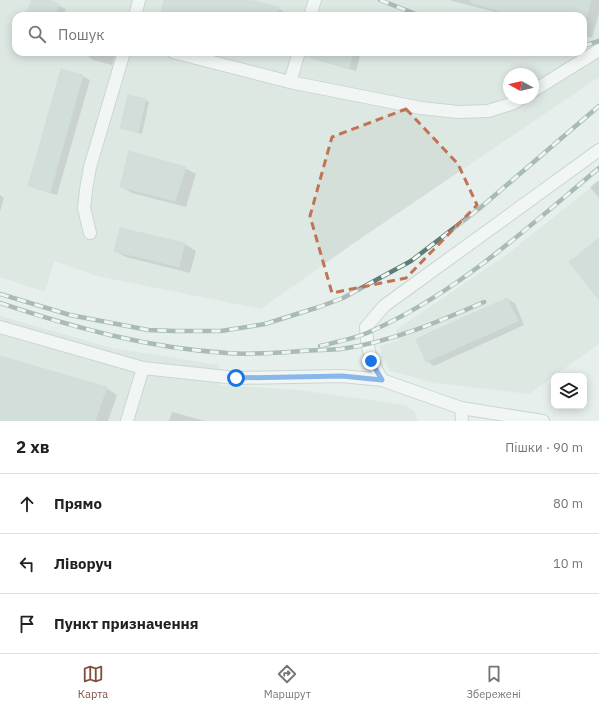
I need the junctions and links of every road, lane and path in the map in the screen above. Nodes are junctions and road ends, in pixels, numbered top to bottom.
1 (139, 0) edge
2 (315, 0) edge
3 (135, 12) edge
4 (311, 12) edge
5 (599, 50) edge
6 (123, 56) edge
7 (189, 56) edge
8 (298, 56) edge
9 (290, 82) junction
10 (539, 87) edge
11 (511, 104) edge
12 (599, 150) edge
13 (90, 233) dead end
14 (0, 326) edge
15 (143, 368) junction
16 (382, 380) junction
17 (461, 408) junction
18 (127, 421) edge
19 (462, 421) edge
20 (544, 421) edge

1 - 3 street
2 - 4 street
5 - 10 street
6 - 13 street
7 - 9 street
8 - 9 street
9 - 11 street
12 - 16 street
14 - 15 street
15 - 16 street
15 - 18 street
16 - 17 street
17 - 19 street
17 - 20 street

